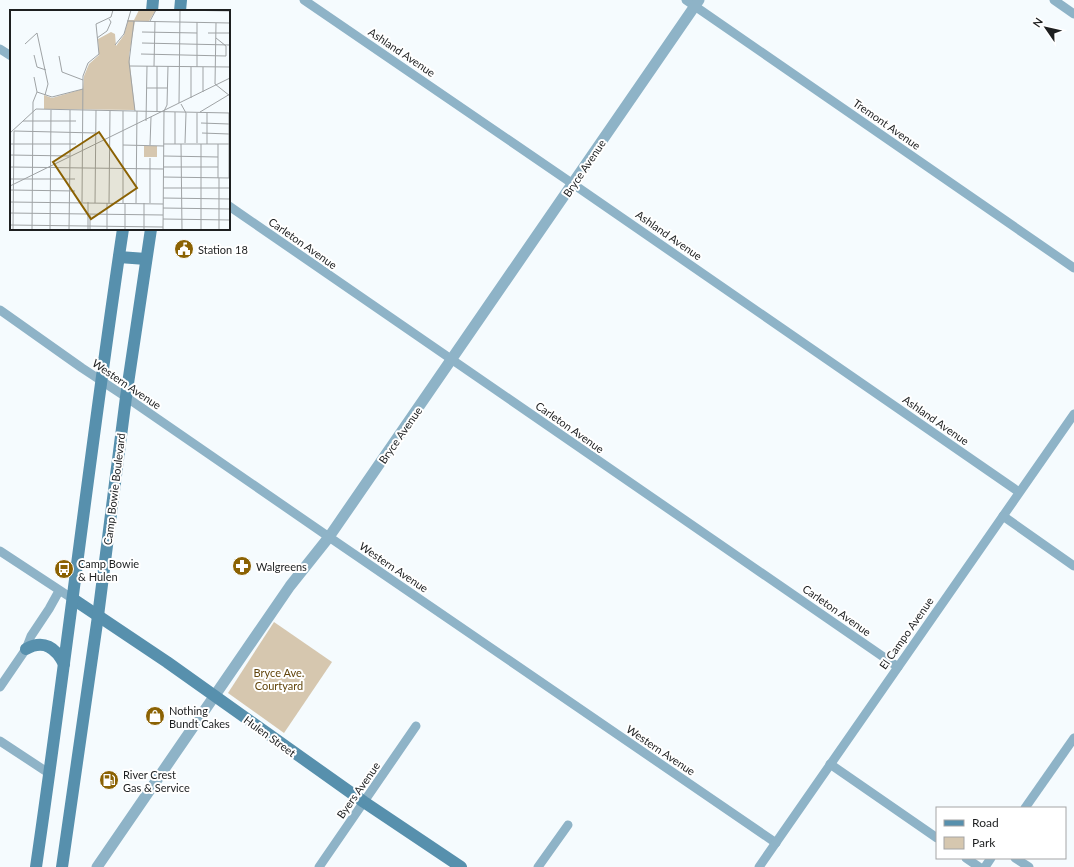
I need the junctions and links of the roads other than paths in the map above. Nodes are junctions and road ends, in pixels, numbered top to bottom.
1 (153, 0) edge
2 (181, 0) edge
3 (304, 0) edge
4 (1054, 0) edge
5 (693, 2) edge
6 (152, 10) edge
7 (180, 10) edge
8 (1074, 14) edge
9 (0, 48) edge
10 (10, 55) edge
11 (573, 184) junction
12 (230, 207) edge
13 (123, 230) edge
14 (150, 230) edge
15 (119, 257) junction
16 (146, 259) junction
17 (1074, 268) edge
18 (0, 310) edge
19 (452, 360) junction
20 (101, 381) junction
21 (126, 397) junction
22 (1074, 414) edge
23 (1020, 492) junction
24 (1003, 516) junction
25 (329, 537) junction
26 (0, 551) edge
27 (1074, 566) edge
28 (59, 591) junction
29 (73, 599) junction
30 (98, 616) junction
31 (26, 649) junction
32 (64, 664) junction
33 (898, 667) junction
34 (0, 687) edge
35 (215, 696) junction
36 (416, 726) dead end
37 (1074, 738) edge
38 (0, 741) edge
39 (830, 764) junction
40 (50, 774) junction
41 (364, 802) junction
42 (1027, 807) edge
43 (568, 825) dead end
44 (936, 837) edge
45 (776, 843) junction
46 (967, 859) edge
47 (990, 859) edge
48 (1017, 859) edge
49 (36, 867) edge
50 (62, 867) edge
51 (97, 867) edge
52 (319, 867) edge
53 (461, 867) edge
54 (538, 867) edge
55 (759, 867) edge
56 (979, 867) edge
57 (984, 867) edge
58 (1029, 867) edge

1 - 6 main road
2 - 7 main road
3 - 11 street, Ashland Avenue
4 - 8 street
5 - 11 street, Bryce Avenue
5 - 17 street, Tremont Avenue
9 - 10 street
11 - 19 street, Bryce Avenue
11 - 23 street, Ashland Avenue
12 - 19 street, Carleton Avenue
13 - 15 main road
14 - 16 main road, Camp Bowie Boulevard
15 - 16 main road
15 - 20 main road
16 - 21 main road, Camp Bowie Boulevard
18 - 20 street, Western Avenue
19 - 25 street, Bryce Avenue
19 - 33 street, Carleton Avenue
20 - 21 street, Western Avenue
20 - 29 main road
21 - 25 street, Western Avenue
21 - 30 main road, Camp Bowie Boulevard
22 - 23 street, El Campo Avenue
23 - 24 street, El Campo Avenue
24 - 27 street
24 - 33 street, El Campo Avenue
25 - 35 street, Bryce Avenue
25 - 45 street, Western Avenue
26 - 28 street, Hulen Street
28 - 29 street, Hulen Street
28 - 31 street
29 - 30 main road, Hulen Street
29 - 32 main road
30 - 35 main road, Hulen Street
30 - 50 main road, Camp Bowie Boulevard
31 - 32 main road
31 - 34 street
32 - 40 main road
33 - 39 street, El Campo Avenue
35 - 41 main road, Hulen Street
35 - 51 street, Bryce Avenue
36 - 41 street, Byers Avenue
37 - 42 street
38 - 40 street
39 - 44 street
39 - 45 street, El Campo Avenue
40 - 49 main road
41 - 52 street, Byers Avenue
41 - 53 main road, Hulen Street
43 - 54 street
45 - 55 street, El Campo Avenue
46 - 56 street
47 - 57 street
48 - 58 street

